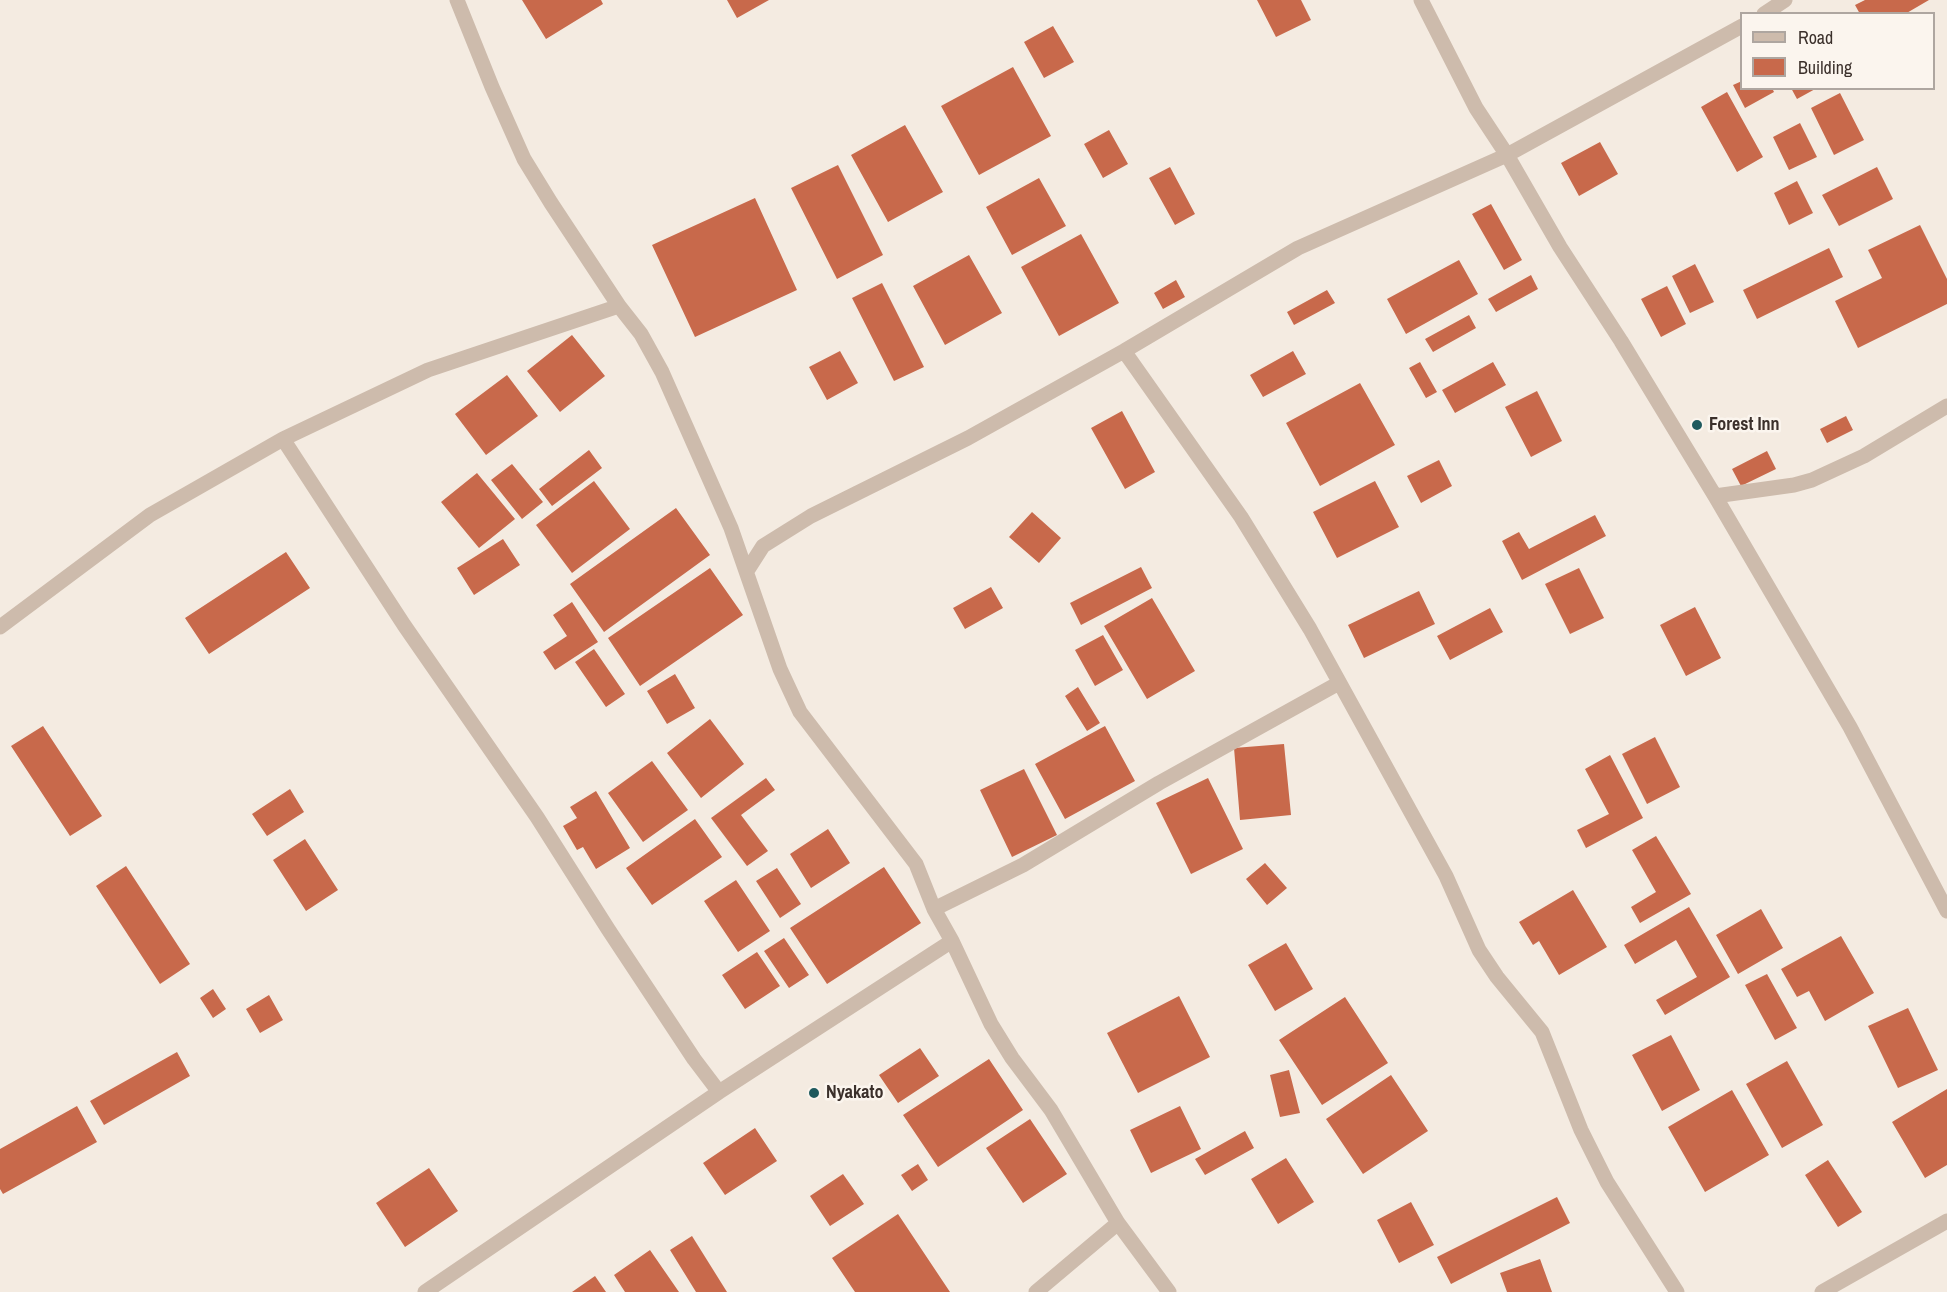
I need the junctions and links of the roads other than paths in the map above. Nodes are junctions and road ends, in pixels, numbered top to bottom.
1 (457, 0) edge
2 (1421, 0) edge
3 (1785, 0) edge
4 (1767, 12) edge
5 (1740, 27) edge
6 (1507, 155) junction
7 (620, 306) junction
8 (1124, 351) junction
9 (1947, 406) edge
10 (283, 439) junction
11 (1715, 496) junction
12 (747, 571) junction
13 (0, 627) edge
14 (1339, 683) junction
15 (934, 909) junction
16 (1947, 911) edge
17 (952, 941) junction
18 (719, 1092) junction
19 (1947, 1221) edge
20 (1118, 1223) junction
21 (425, 1292) edge
22 (1036, 1292) edge
23 (1169, 1292) edge
24 (1677, 1292) edge
25 (1822, 1292) edge

1 - 7 street
2 - 6 street
3 - 4 street
5 - 6 street
6 - 8 street
6 - 11 street
7 - 10 street
7 - 12 street
8 - 12 street
8 - 14 street
9 - 11 street
10 - 13 street
10 - 18 street
11 - 16 street
12 - 15 street
14 - 15 street
14 - 24 street
15 - 17 street
17 - 18 street
17 - 20 street
18 - 21 street
19 - 25 street
20 - 22 street
20 - 23 street

